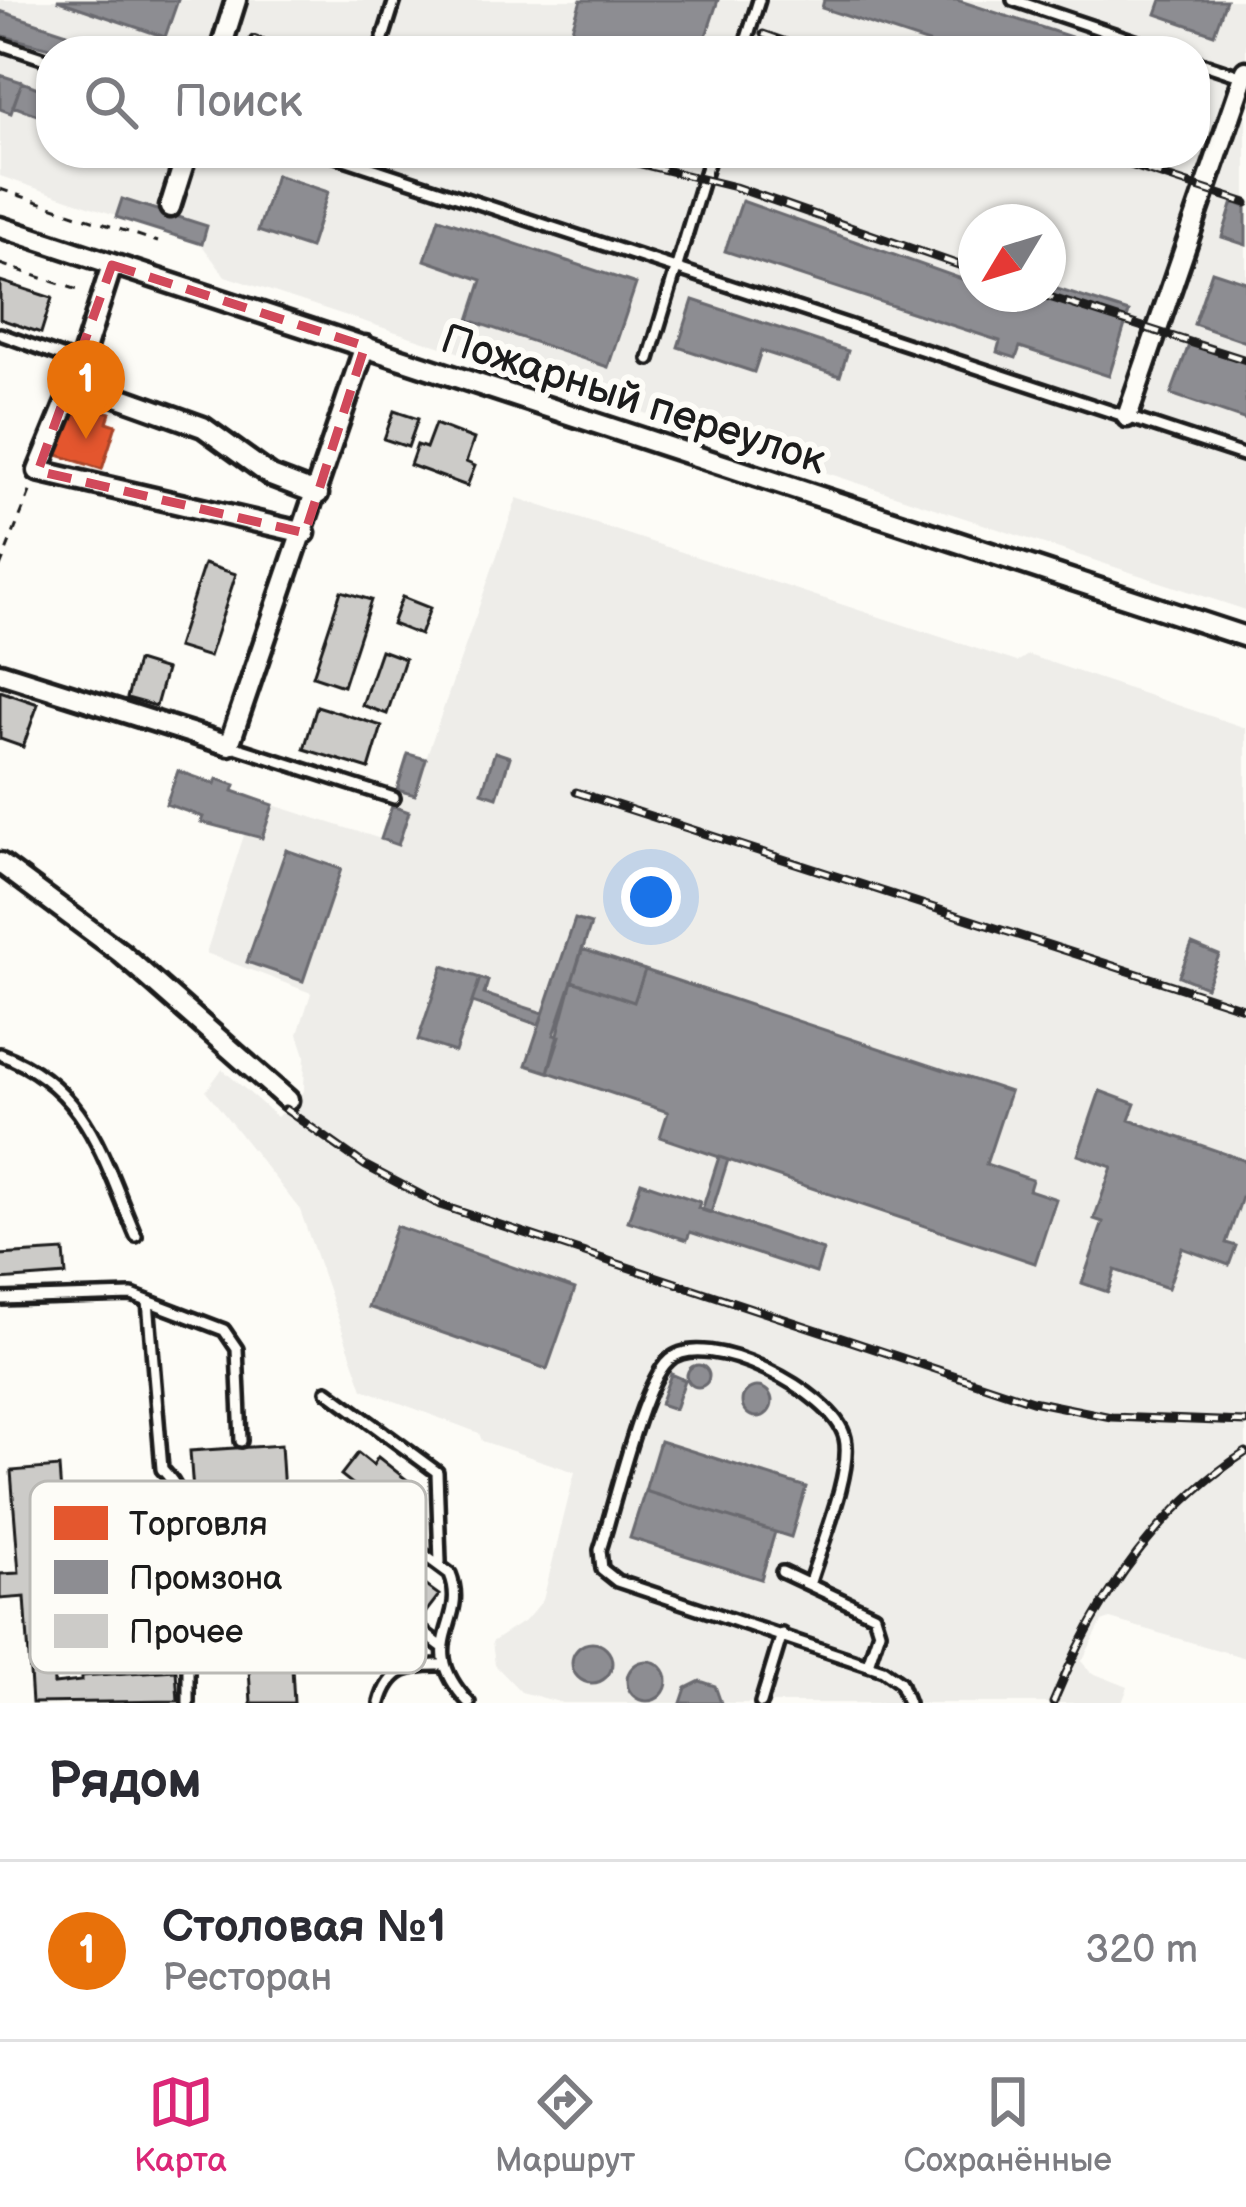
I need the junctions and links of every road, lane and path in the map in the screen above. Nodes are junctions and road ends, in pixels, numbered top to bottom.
1 (236, 0) edge
2 (395, 0) edge
3 (759, 0) edge
4 (1013, 0) edge
5 (225, 36) edge
6 (384, 36) edge
7 (748, 36) edge
8 (1120, 36) edge
9 (0, 44) edge
10 (36, 56) edge
11 (1210, 66) edge
12 (1245, 76) edge
13 (182, 168) edge
14 (381, 168) edge
15 (706, 168) edge
16 (0, 189) edge
17 (170, 207) dead end
18 (0, 227) edge
19 (158, 242) dead end
20 (0, 264) edge
21 (112, 265) junction
22 (676, 267) junction
23 (100, 298) junction
24 (0, 334) edge
25 (365, 346) junction
26 (649, 359) dead end
27 (78, 372) junction
28 (1126, 417) junction
29 (1246, 456) edge
30 (38, 471) junction
31 (318, 494) junction
32 (305, 533) junction
33 (0, 567) edge
34 (1246, 637) edge
35 (0, 673) edge
36 (229, 745) junction
37 (394, 798) dead end
38 (0, 862) edge
39 (0, 1054) edge
40 (288, 1100) dead end
41 (136, 1236) dead end
42 (0, 1299) edge
43 (148, 1301) junction
44 (327, 1391) dead end
45 (241, 1441) dead end
46 (174, 1481) edge
47 (426, 1552) edge
48 (440, 1562) junction
49 (782, 1572) dead end
50 (810, 1582) junction
51 (426, 1634) edge
52 (782, 1634) junction
53 (442, 1646) junction
54 (868, 1664) junction
55 (443, 1665) junction
56 (426, 1666) edge
57 (399, 1673) edge
58 (380, 1703) edge
59 (469, 1703) edge
60 (761, 1703) edge
61 (908, 1703) edge

1 - 5 street
2 - 6 lane
3 - 7 lane
4 - 8 lane
9 - 10 lane
11 - 12 lane
12 - 28 street
13 - 17 street
14 - 22 lane
15 - 22 lane
16 - 19 path
18 - 21 street, Пожарный переулок
20 - 23 path
21 - 23 street
21 - 25 street, Пожарный переулок
22 - 26 lane
22 - 28 lane
23 - 27 street
24 - 27 lane
25 - 31 street
25 - 34 street, Пожарный переулок
27 - 30 street
27 - 31 street
28 - 29 lane
30 - 32 street
30 - 33 path
31 - 32 street
32 - 36 street
35 - 36 street
36 - 37 lane
38 - 40 street
39 - 41 lane
42 - 43 lane
43 - 45 lane
43 - 46 lane
44 - 48 lane
47 - 48 lane
48 - 53 lane
49 - 50 lane
50 - 52 lane
50 - 54 lane
51 - 53 lane
52 - 54 lane
52 - 60 lane
53 - 55 lane
54 - 61 lane
55 - 56 lane
55 - 59 lane
57 - 58 lane

